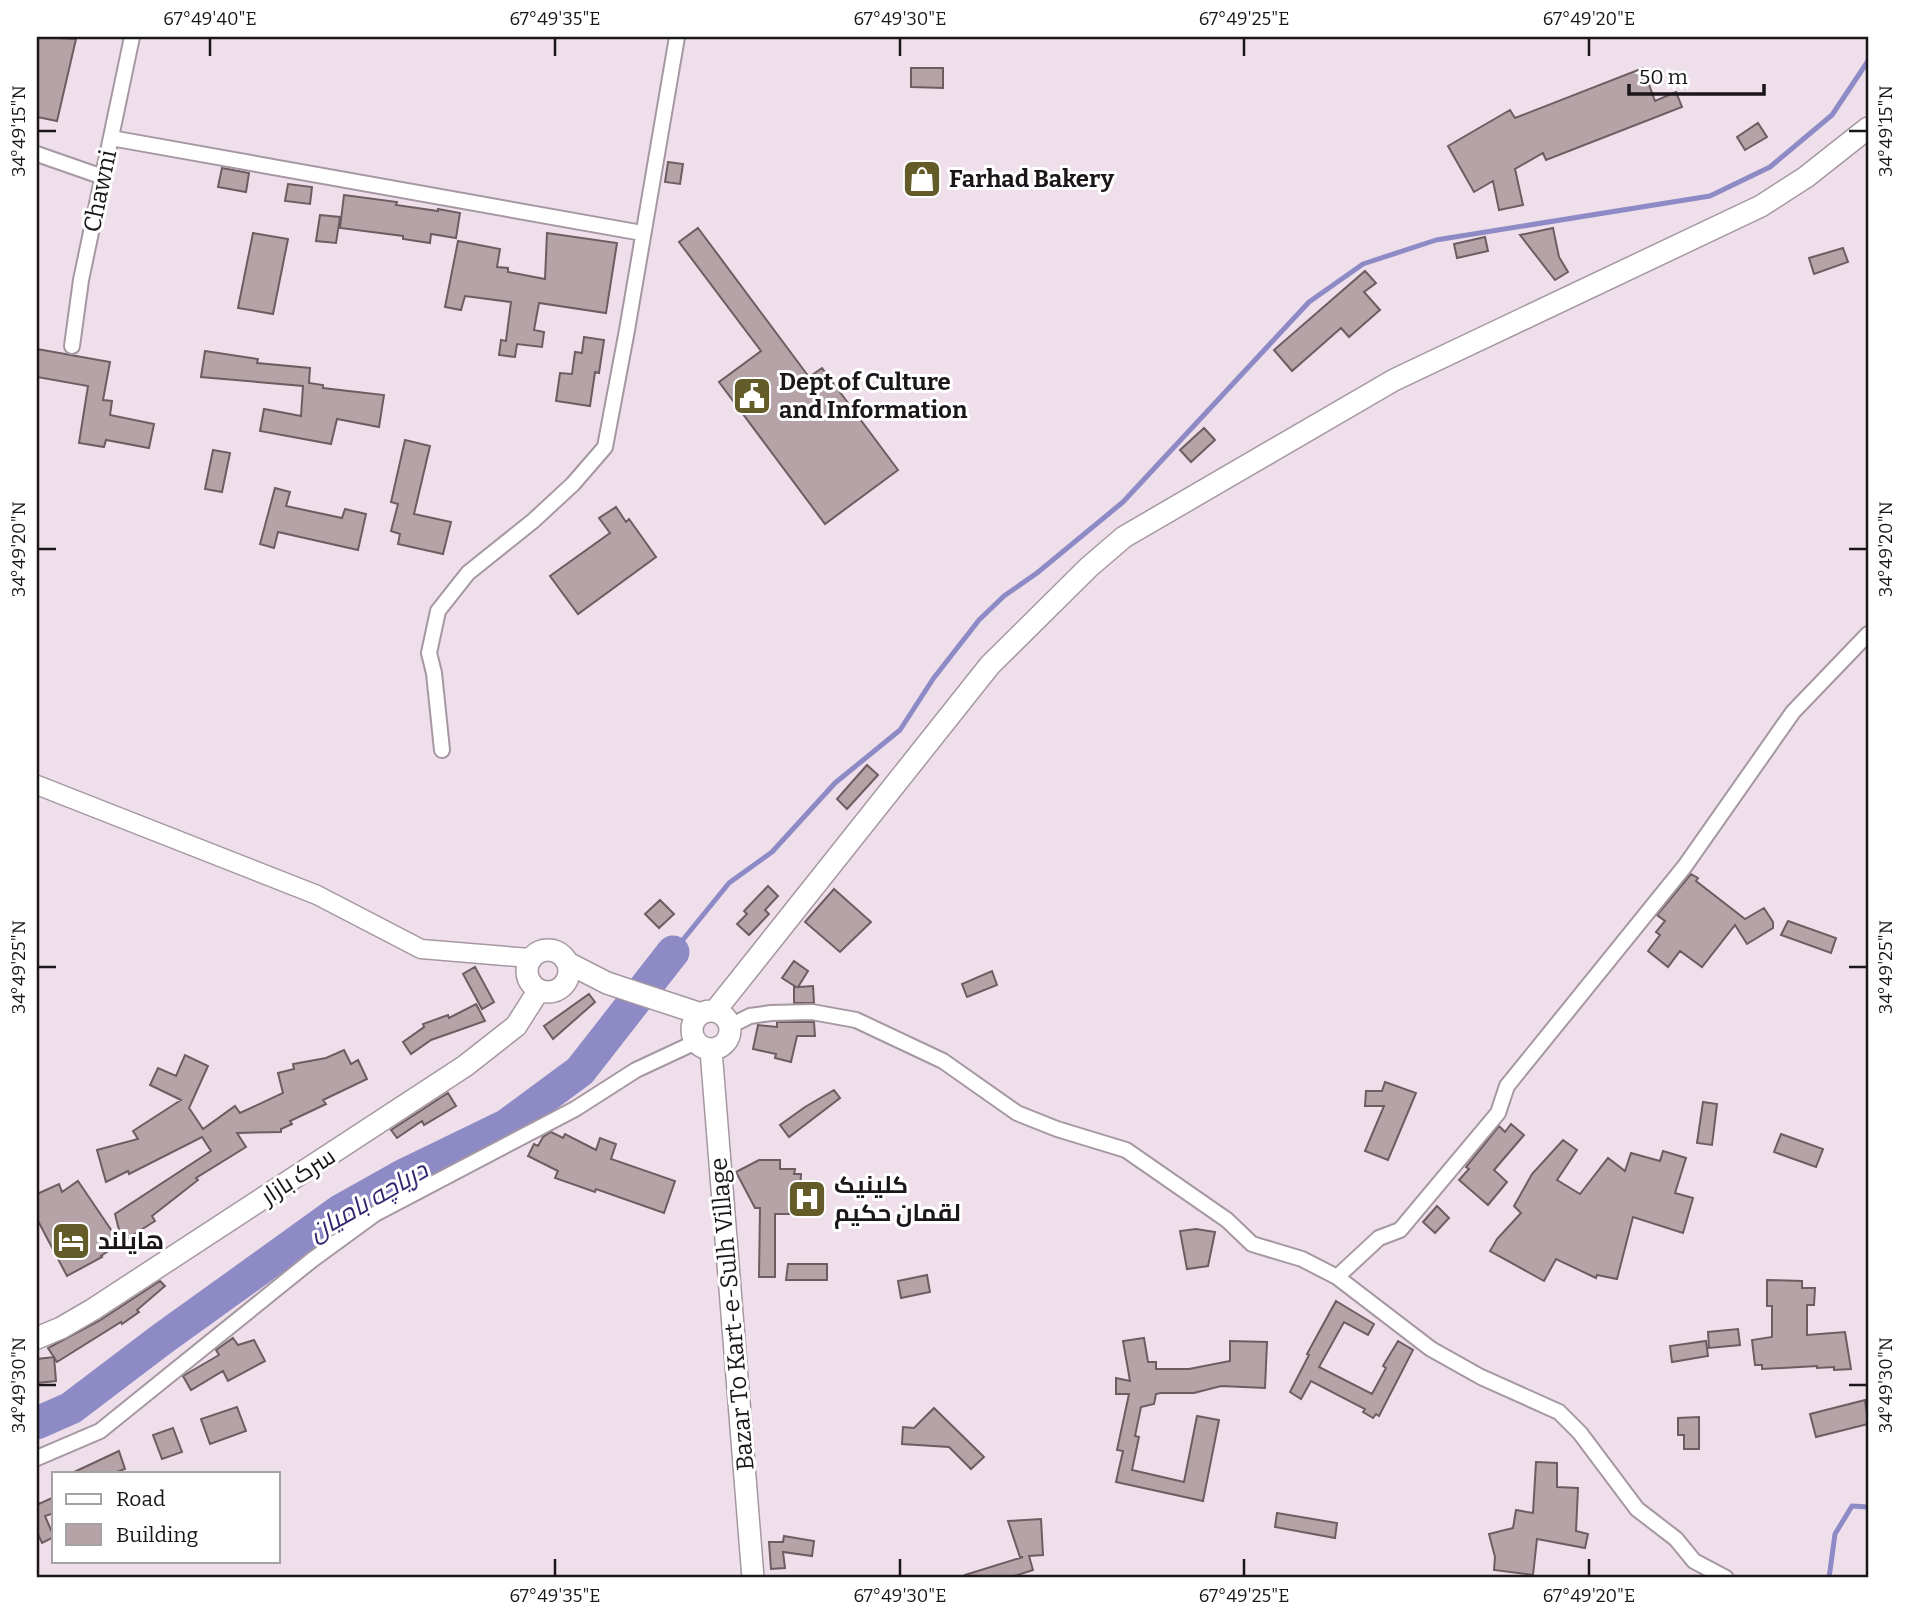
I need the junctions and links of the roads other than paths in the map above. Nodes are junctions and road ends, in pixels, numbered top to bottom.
1 (132, 37) edge
2 (677, 37) edge
3 (1868, 128) edge
4 (111, 138) junction
5 (37, 154) edge
6 (103, 177) junction
7 (642, 233) junction
8 (72, 346) dead end
9 (1868, 634) edge
10 (442, 750) dead end
11 (37, 785) edge
12 (530, 958) junction
13 (567, 971) junction
14 (539, 990) junction
15 (708, 1028) junction
16 (1337, 1277) junction
17 (37, 1338) edge
18 (37, 1458) edge
19 (753, 1578) edge
20 (1726, 1578) edge

1 - 4 street, Chawni
2 - 7 street
3 - 15 main road
4 - 6 street, Chawni
4 - 7 street
5 - 6 street
6 - 8 street, Chawni
7 - 10 street
9 - 16 street
11 - 12 street
12 - 13 main road
12 - 14 main road
13 - 14 main road
13 - 15 main road
14 - 17 main road, سرک بازار
15 - 16 street
15 - 18 street
15 - 19 main road, Bazar To Kart-e-Sulh Village
16 - 20 street

